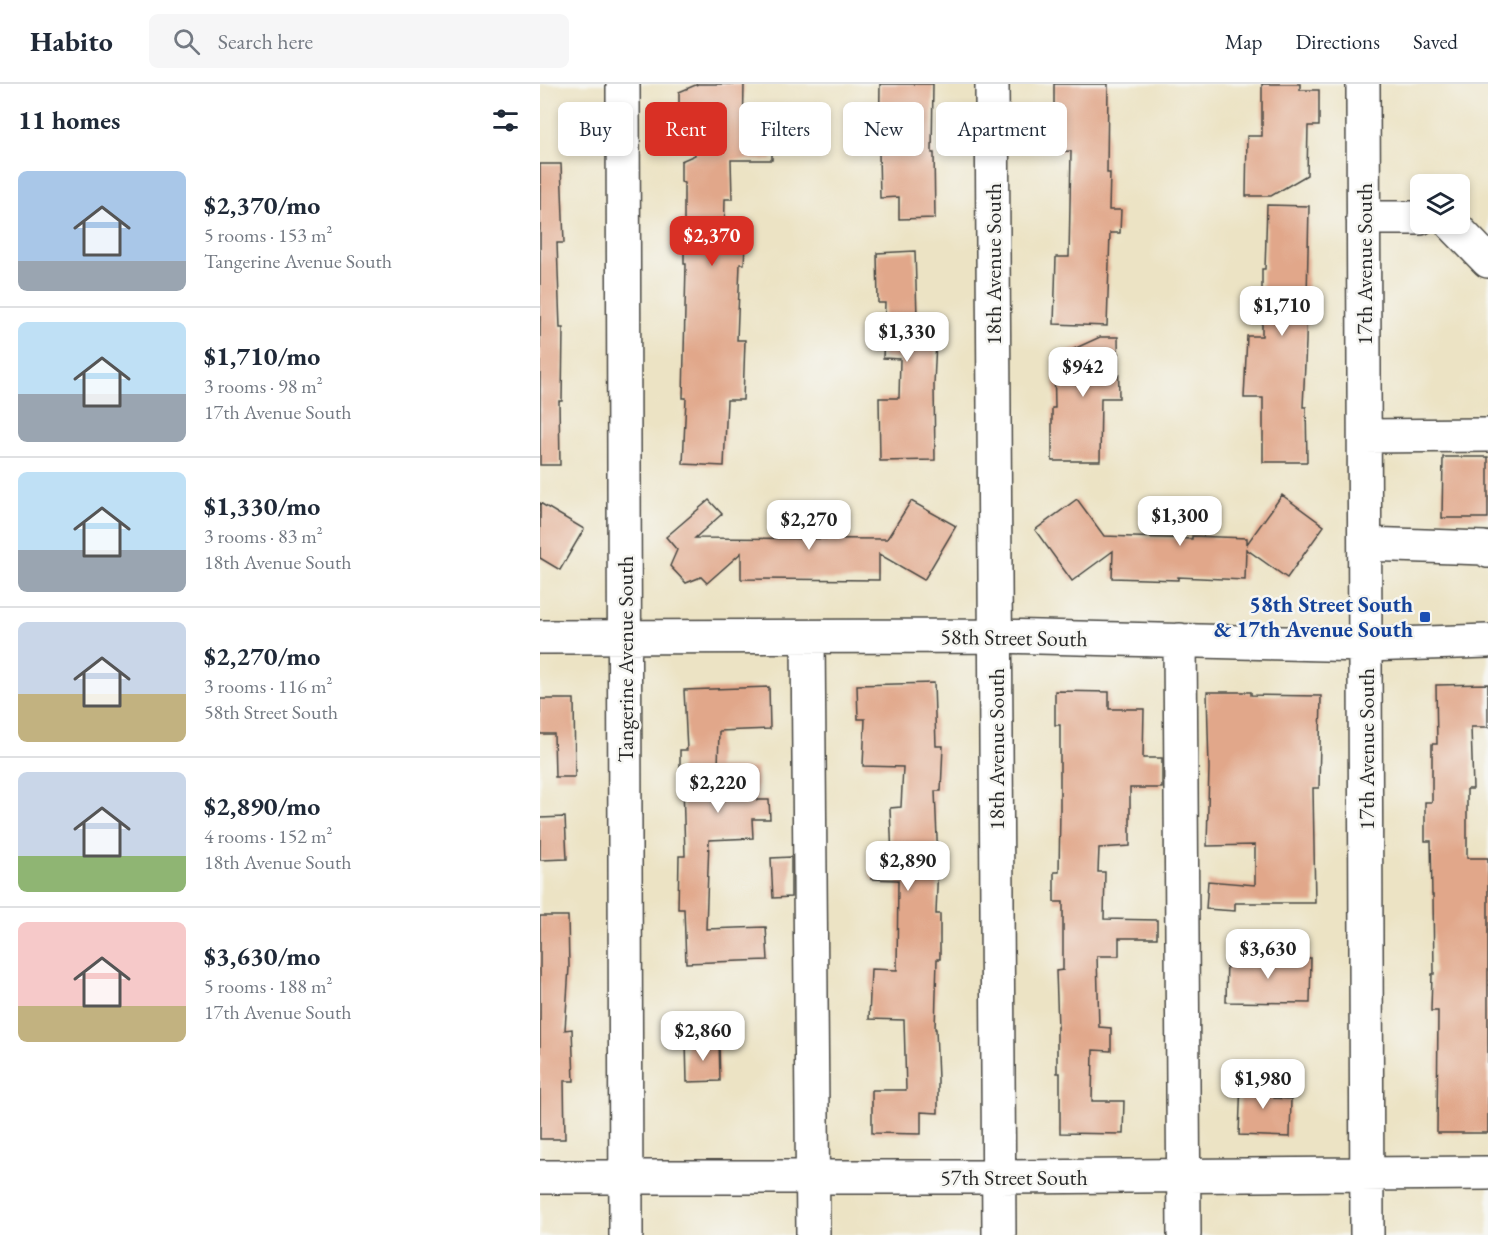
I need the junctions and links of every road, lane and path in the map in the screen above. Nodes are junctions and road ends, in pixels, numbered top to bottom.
1 (623, 84) edge
2 (992, 84) edge
3 (1363, 84) edge
4 (1363, 218) junction
5 (1410, 218) edge
6 (1462, 234) edge
7 (1488, 261) edge
8 (1488, 435) edge
9 (1365, 436) junction
10 (1365, 544) junction
11 (1488, 551) edge
12 (995, 636) junction
13 (540, 637) edge
14 (624, 637) junction
15 (808, 637) junction
16 (1180, 640) junction
17 (1488, 641) edge
18 (1365, 645) junction
19 (1488, 1173) edge
20 (1367, 1174) junction
21 (1183, 1175) junction
22 (540, 1177) edge
23 (626, 1177) junction
24 (813, 1177) junction
25 (998, 1177) junction
26 (626, 1235) edge
27 (813, 1235) edge
28 (999, 1235) edge
29 (1184, 1235) edge
30 (1367, 1235) edge

1 - 14 street, Tangerine Avenue South
2 - 12 street, 18th Avenue South
3 - 4 street, 17th Avenue South
4 - 5 street
4 - 9 street, 17th Avenue South
6 - 7 street
8 - 9 street
9 - 10 street, 17th Avenue South
10 - 11 street
10 - 18 street, 17th Avenue South
12 - 15 street, 58th Street South
12 - 16 street, 58th Street South
12 - 25 street, 18th Avenue South
13 - 14 street, 58th Street South
14 - 15 street, 58th Street South
14 - 23 street, Tangerine Avenue South
15 - 24 street
16 - 18 street, 58th Street South
16 - 21 street
17 - 18 street, 58th Street South
18 - 20 street, 17th Avenue South
19 - 20 street, 57th Street South
20 - 21 street, 57th Street South
20 - 30 street, 17th Avenue South
21 - 25 street, 57th Street South
21 - 29 street
22 - 23 street, 57th Street South
23 - 24 street, 57th Street South
23 - 26 street, Tangerine Avenue South
24 - 25 street, 57th Street South
24 - 27 street
25 - 28 street, 18th Avenue South

